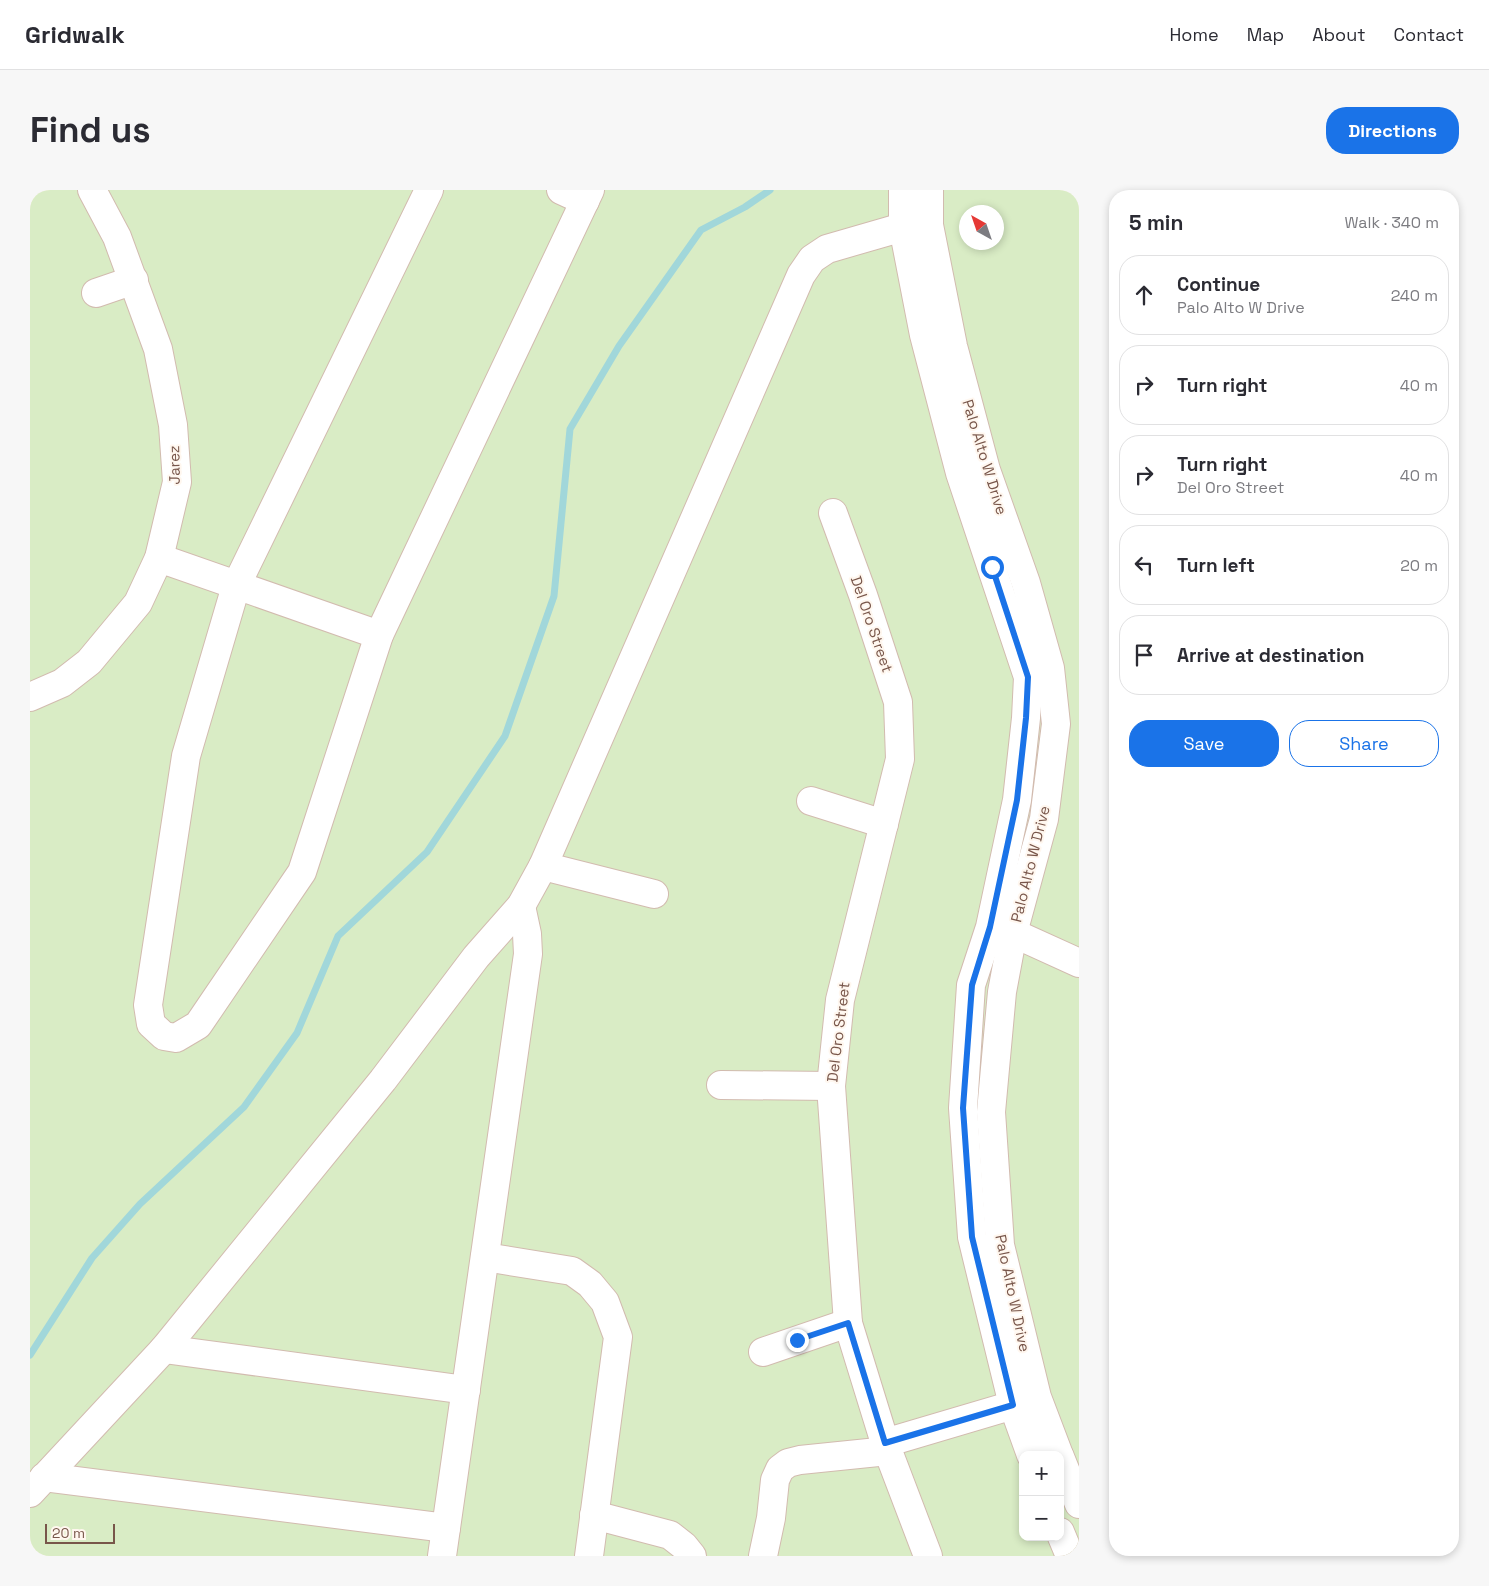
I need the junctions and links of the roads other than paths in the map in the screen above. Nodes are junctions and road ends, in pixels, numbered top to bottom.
1 (92, 190) edge
2 (429, 190) edge
3 (561, 190) edge
4 (903, 190) edge
5 (928, 190) edge
6 (588, 196) edge
7 (916, 226) junction
8 (134, 280) junction
9 (96, 293) dead end
10 (833, 513) dead end
11 (159, 558) junction
12 (236, 586) junction
13 (379, 635) junction
14 (30, 697) edge
15 (811, 801) dead end
16 (884, 824) junction
17 (543, 866) junction
18 (654, 894) dead end
19 (521, 906) junction
20 (1001, 930) junction
21 (1079, 962) edge
22 (721, 1085) dead end
23 (831, 1086) junction
24 (485, 1257) junction
25 (848, 1323) junction
26 (164, 1349) junction
27 (763, 1352) dead end
28 (466, 1390) junction
29 (1025, 1401) junction
30 (886, 1447) junction
31 (1031, 1451) edge
32 (1057, 1451) edge
33 (1064, 1466) edge
34 (37, 1485) edge
35 (1079, 1504) edge
36 (594, 1515) junction
37 (446, 1528) junction
38 (1064, 1541) edge
39 (442, 1556) edge
40 (589, 1556) edge
41 (692, 1556) edge
42 (763, 1556) edge
43 (928, 1556) edge
44 (1070, 1556) edge

1 - 8 street, Jarez
2 - 12 street
3 - 6 street
4 - 7 street, Palo Alto W Drive
5 - 7 street, Palo Alto W Drive
6 - 13 street
7 - 17 street
7 - 20 street, Palo Alto W Drive
8 - 9 street
8 - 11 street, Jarez
10 - 16 street, Del Oro Street
11 - 12 street
11 - 14 street, Jarez
12 - 13 street
12 - 13 street
15 - 16 street
16 - 23 street, Del Oro Street
17 - 18 street
17 - 19 street
19 - 24 street
19 - 26 street
20 - 21 street
20 - 29 street, Palo Alto W Drive
22 - 23 street
23 - 25 street, Del Oro Street
24 - 28 street
24 - 36 street
25 - 27 street
25 - 30 street, Del Oro Street
26 - 28 street
26 - 34 street
28 - 37 street
29 - 30 street
29 - 31 street, Palo Alto W Drive
29 - 32 street, Palo Alto W Drive
30 - 42 street
30 - 43 street, Del Oro Street
33 - 35 street, Palo Alto W Drive
34 - 37 street
36 - 40 street
36 - 41 street
37 - 39 street
38 - 44 street

